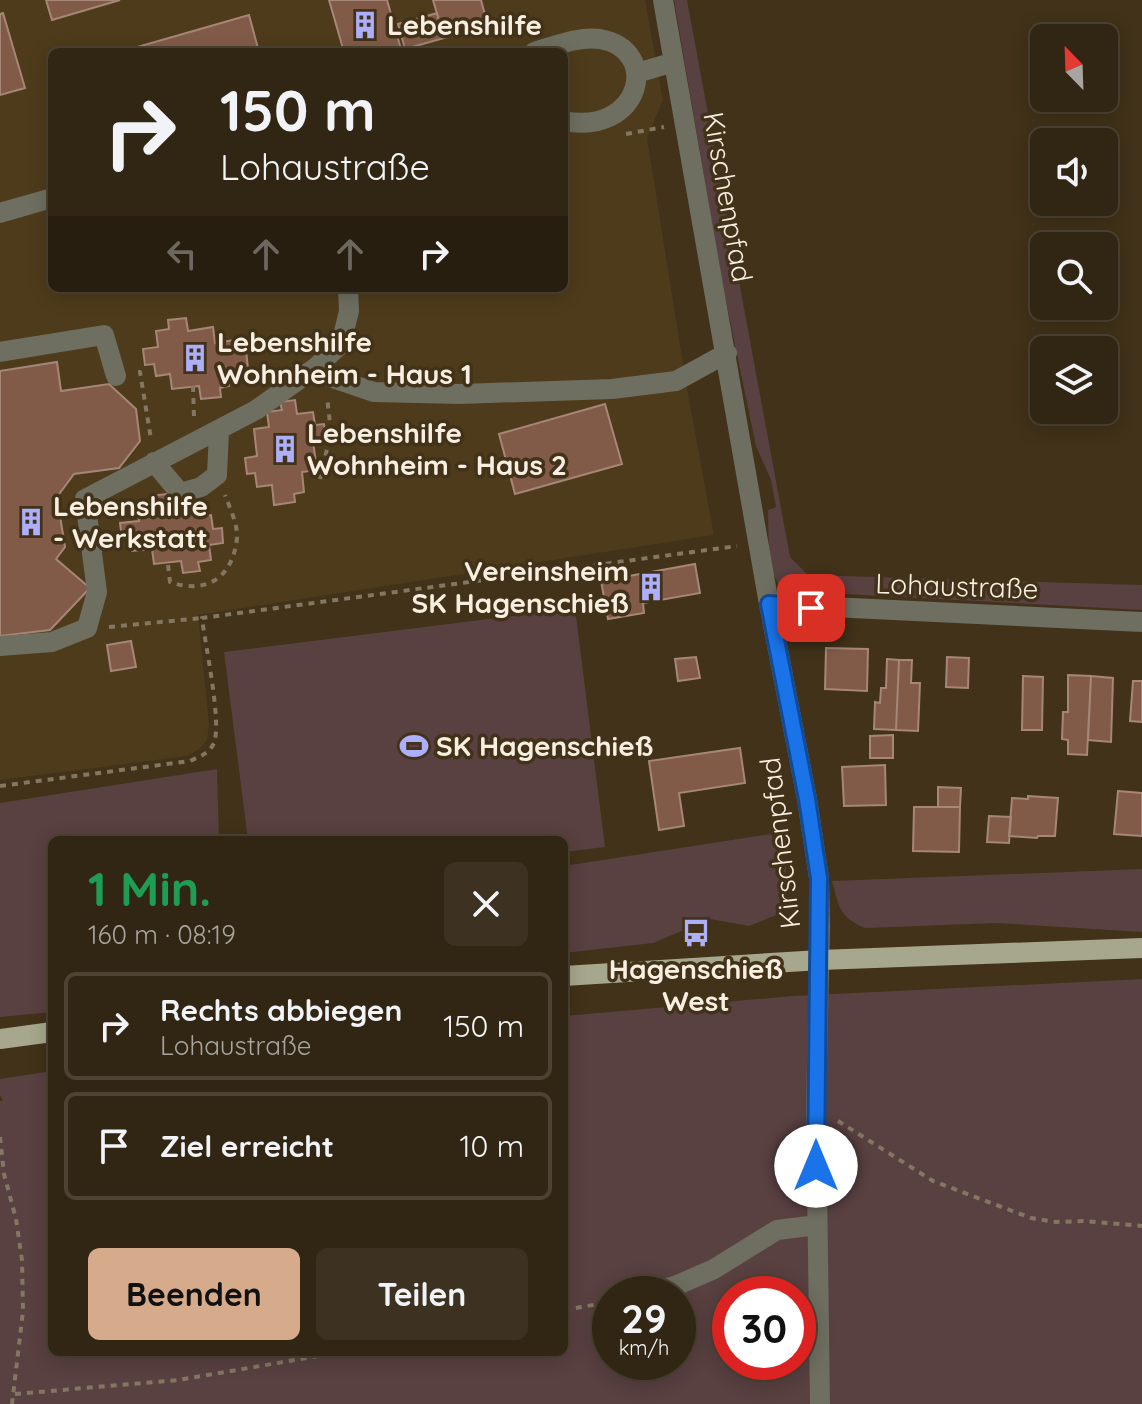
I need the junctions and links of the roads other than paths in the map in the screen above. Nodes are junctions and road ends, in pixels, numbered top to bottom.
1 (663, 0) edge
2 (548, 48) edge
3 (674, 62) junction
4 (637, 73) junction
5 (568, 122) edge
6 (48, 199) edge
7 (0, 213) edge
8 (348, 292) edge
9 (0, 352) edge
10 (727, 353) junction
11 (320, 372) junction
12 (116, 376) dead end
13 (219, 431) junction
14 (154, 462) junction
15 (769, 604) junction
16 (1142, 622) edge
17 (0, 646) edge
18 (1142, 948) edge
19 (820, 960) junction
20 (568, 976) edge
21 (48, 1033) edge
22 (0, 1039) edge
23 (817, 1225) junction
24 (696, 1277) edge
25 (820, 1404) edge

1 - 3 street, Kirschenpfad
2 - 4 street
3 - 4 street
3 - 10 street, Kirschenpfad
4 - 5 street
6 - 7 street
8 - 11 street
9 - 12 street
10 - 11 street
10 - 15 street, Kirschenpfad
11 - 13 street
13 - 14 street
13 - 14 street
14 - 17 street
15 - 16 street, Lohaustraße
15 - 19 street, Kirschenpfad
18 - 19 main road
19 - 20 main road
19 - 23 street, Kirschenpfad
21 - 22 main road
23 - 24 street
23 - 25 street, Kirschenpfad

